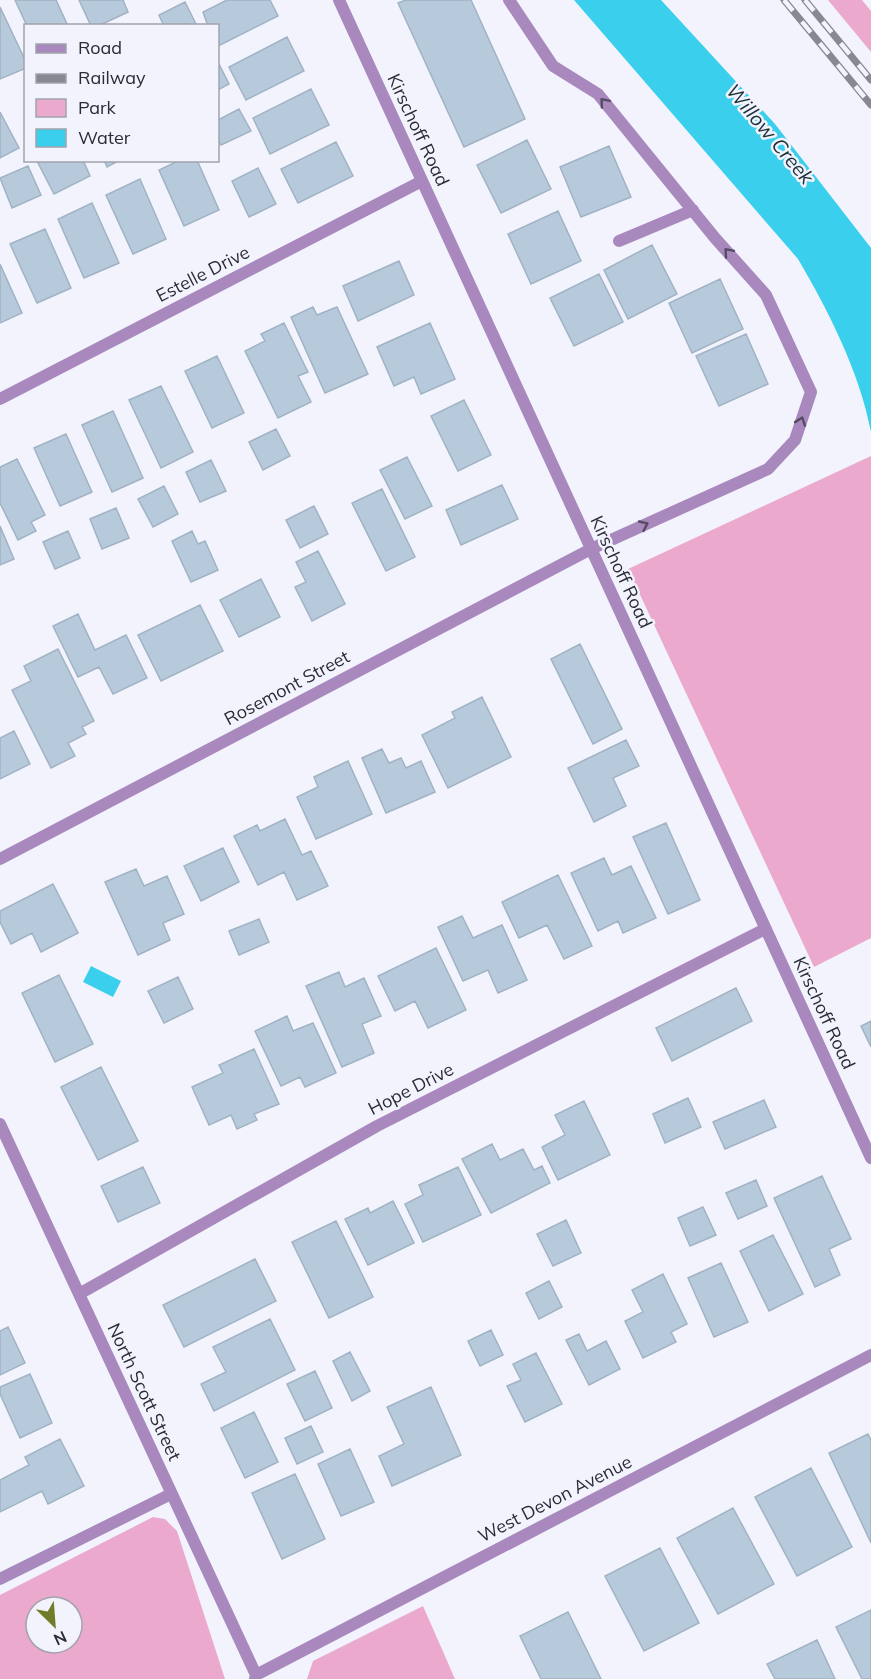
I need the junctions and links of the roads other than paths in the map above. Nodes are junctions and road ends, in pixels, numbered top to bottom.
1 (339, 0) edge
2 (509, 0) edge
3 (422, 181) junction
4 (693, 210) junction
5 (619, 241) dead end
6 (0, 399) edge
7 (591, 549) junction
8 (0, 860) edge
9 (765, 928) junction
10 (0, 1124) edge
11 (870, 1152) edge
12 (79, 1294) junction
13 (871, 1355) edge
14 (171, 1494) junction
15 (0, 1579) edge
16 (259, 1678) edge

1 - 3 street, Kirschoff Road
4 -> 2 street, Rosemont Street
3 - 6 street, Estelle Drive
3 - 7 street, Kirschoff Road
4 - 5 street
7 -> 4 street, Rosemont Street
7 - 8 street, Rosemont Street
7 - 9 street, Kirschoff Road
9 - 11 street, Kirschoff Road
9 - 12 street, Hope Drive
10 - 12 street, North Scott Street
12 - 14 street, North Scott Street
13 - 16 street, West Devon Avenue
14 - 15 street
14 - 16 street, North Scott Street

